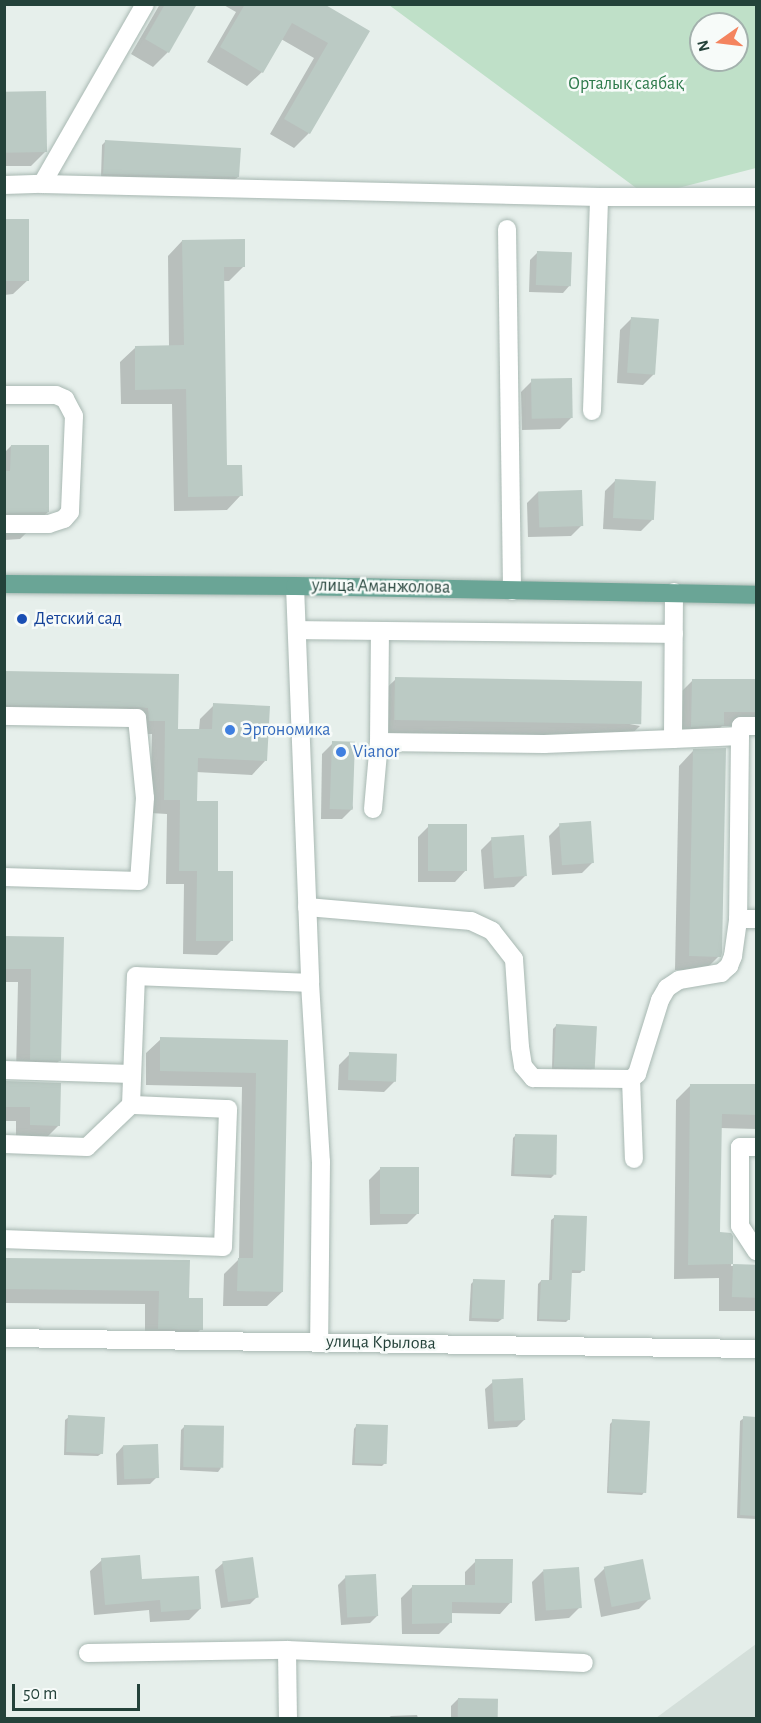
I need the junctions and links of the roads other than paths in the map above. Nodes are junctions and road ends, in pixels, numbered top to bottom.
1 (145, 4) edge
2 (42, 184) junction
3 (4, 185) edge
4 (599, 197) junction
5 (756, 197) edge
6 (507, 229) dead end
7 (4, 395) edge
8 (592, 411) dead end
9 (4, 524) edge
10 (4, 584) edge
11 (295, 585) junction
12 (512, 591) junction
13 (674, 592) junction
14 (756, 595) edge
15 (297, 630) junction
16 (380, 631) junction
17 (674, 634) junction
18 (4, 717) edge
19 (756, 726) edge
20 (740, 736) junction
21 (673, 739) junction
22 (380, 742) junction
23 (373, 809) dead end
24 (4, 877) edge
25 (307, 907) junction
26 (738, 919) junction
27 (756, 919) edge
28 (310, 983) junction
29 (4, 1070) edge
30 (132, 1074) junction
31 (632, 1079) junction
32 (131, 1105) junction
33 (4, 1144) edge
34 (756, 1147) edge
35 (634, 1159) dead end
36 (4, 1239) edge
37 (756, 1251) edge
38 (4, 1338) edge
39 (319, 1342) junction
40 (756, 1349) edge
41 (286, 1650) junction
42 (88, 1653) dead end
43 (584, 1663) dead end
44 (288, 1719) edge

1 - 2 street
2 - 3 street
2 - 4 street
4 - 5 street
4 - 8 street
6 - 12 street
7 - 9 street
10 - 11 main road, улица Аманжолова
11 - 12 main road, улица Аманжолова
11 - 15 street
12 - 13 main road, улица Аманжолова
13 - 14 main road, улица Аманжолова
13 - 17 street
15 - 16 street
15 - 25 street
16 - 17 street
16 - 22 street
17 - 21 street
18 - 24 street
19 - 20 street
20 - 21 street
20 - 26 street
21 - 22 street
22 - 23 street
25 - 28 street
25 - 31 street
26 - 27 street
26 - 31 street
28 - 30 street
28 - 39 street
29 - 30 street
30 - 32 street
31 - 35 street
32 - 33 street
32 - 36 street
34 - 37 street
38 - 39 street, улица Крылова
39 - 40 street, улица Крылова
41 - 42 street
41 - 43 street
41 - 44 street

